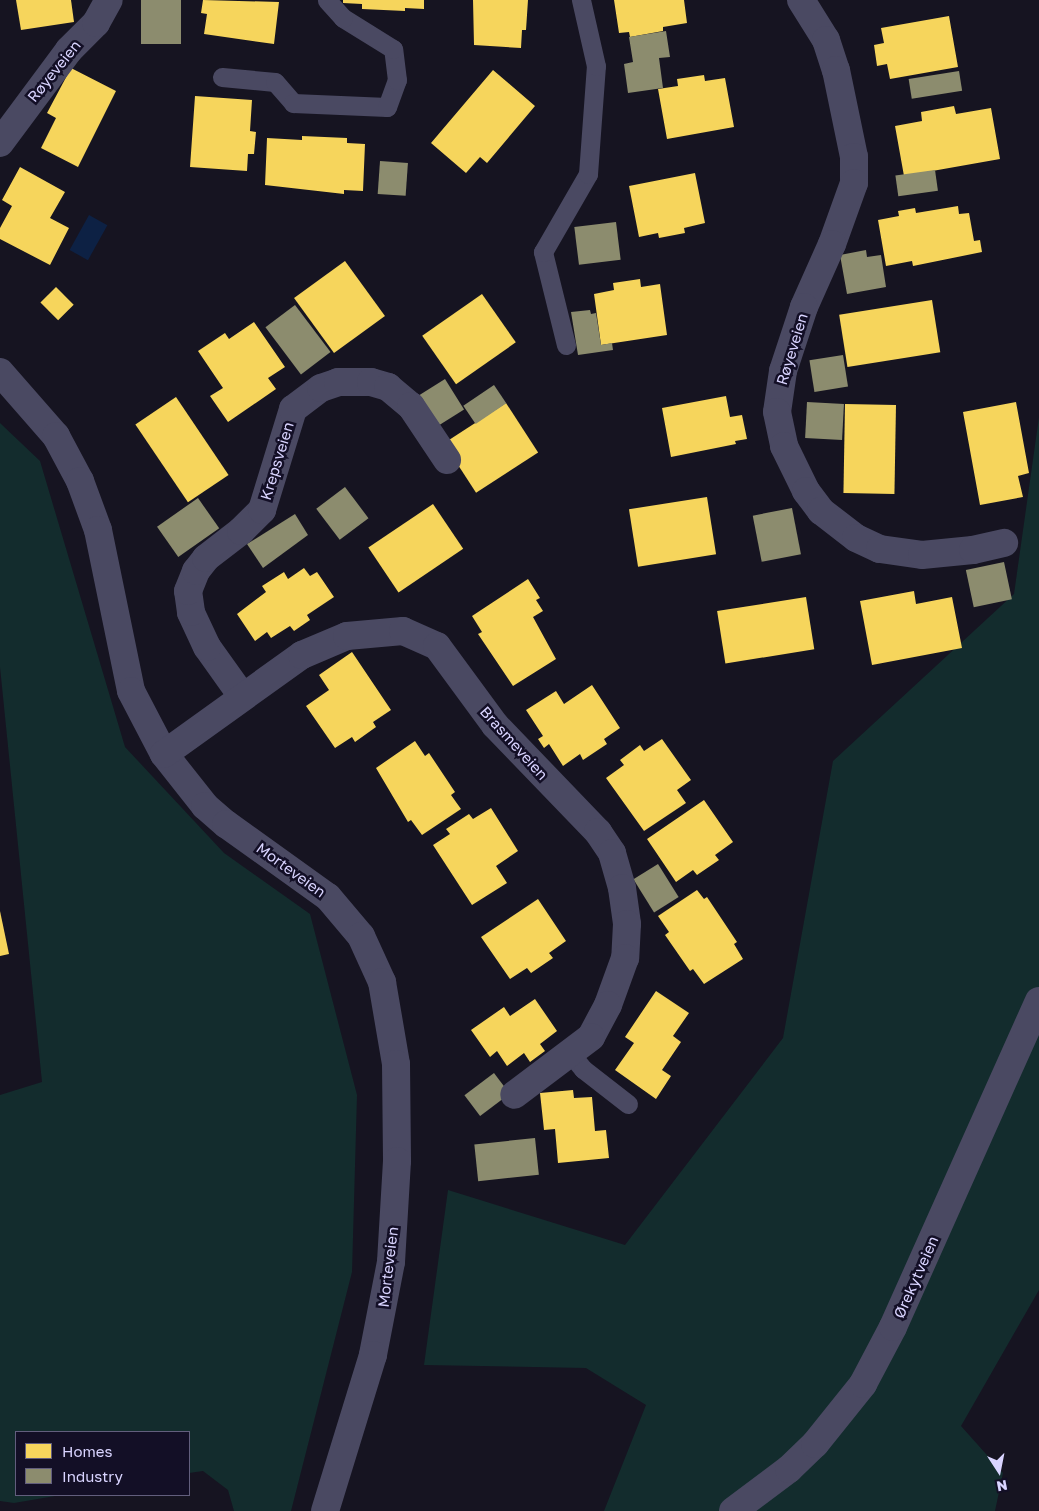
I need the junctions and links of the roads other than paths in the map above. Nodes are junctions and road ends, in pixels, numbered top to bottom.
1 (109, 0) edge
2 (327, 0) edge
3 (581, 0) edge
4 (801, 0) edge
5 (222, 77) dead end
6 (0, 143) edge
7 (566, 345) dead end
8 (0, 372) edge
9 (447, 460) dead end
10 (1004, 542) dead end
11 (242, 696) junction
12 (164, 754) junction
13 (1039, 1001) edge
14 (570, 1052) junction
15 (514, 1095) dead end
16 (628, 1104) dead end
17 (325, 1511) edge
18 (733, 1511) edge

1 - 6 street, Røyeveien
2 - 5 lane
3 - 7 lane
4 - 10 street, Røyeveien
8 - 12 street, Morteveien
9 - 11 street, Krepsveien
11 - 12 street, Brasmeveien
11 - 14 street, Brasmeveien
12 - 17 street, Morteveien
13 - 18 street, Ørekytveien
14 - 15 street, Brasmeveien
14 - 16 lane

